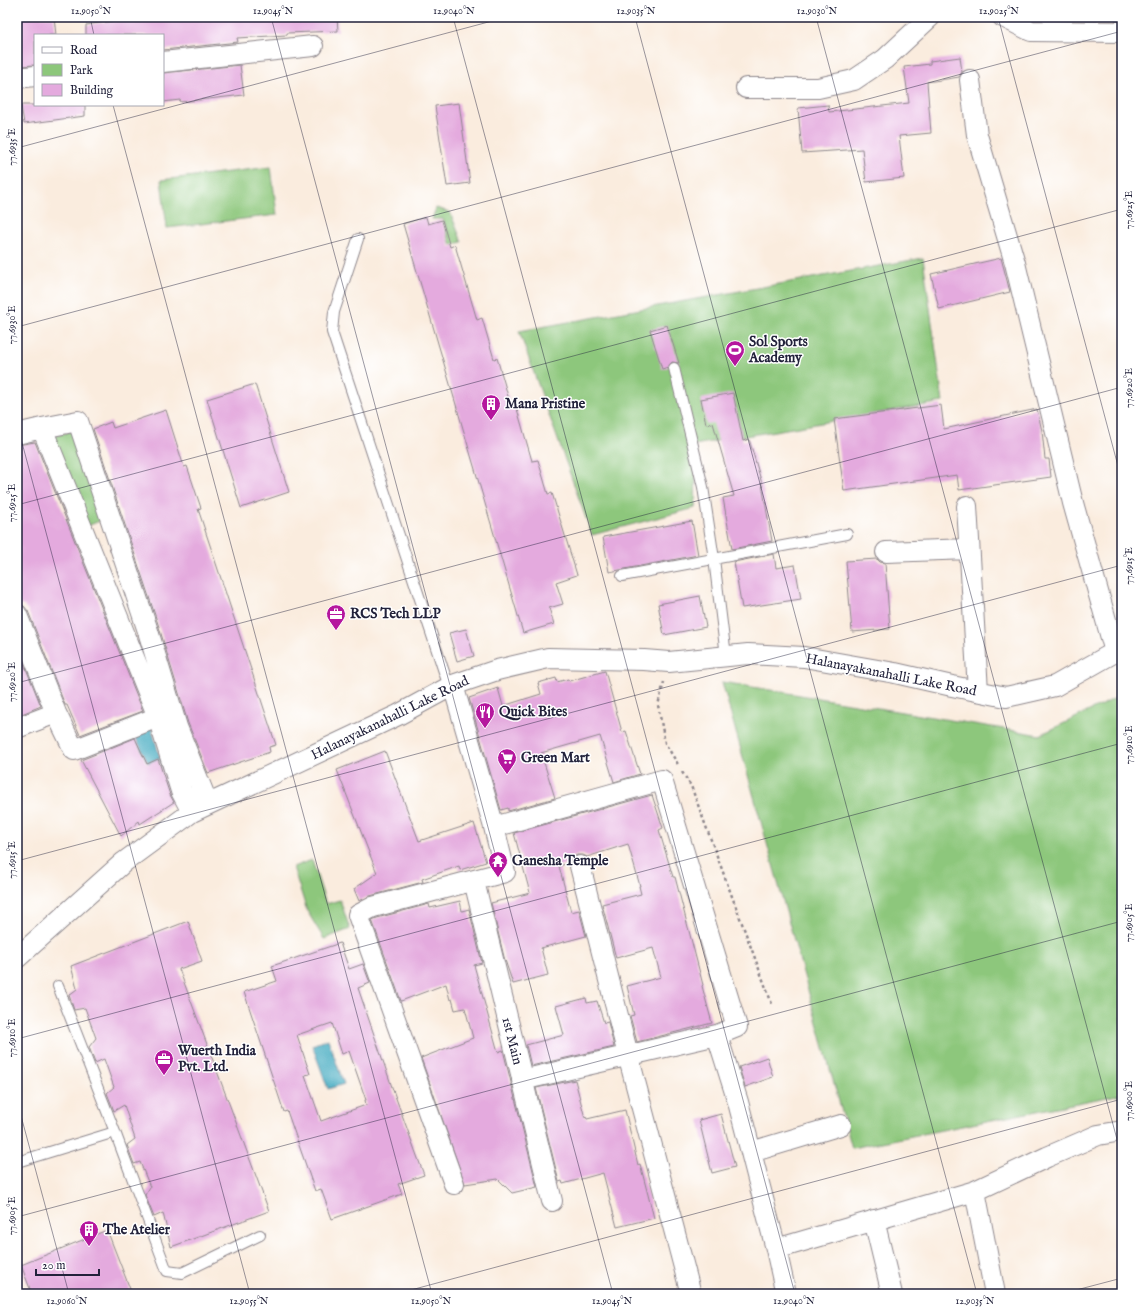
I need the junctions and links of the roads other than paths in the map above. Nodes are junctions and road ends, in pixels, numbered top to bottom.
1 (930, 17) edge
2 (1003, 17) edge
3 (1122, 32) edge
4 (312, 46) dead end
5 (164, 62) edge
6 (34, 76) edge
7 (17, 78) edge
8 (970, 80) dead end
9 (746, 88) dead end
10 (358, 239) dead end
11 (674, 368) dead end
12 (42, 428) junction
13 (17, 434) edge
14 (967, 506) dead end
15 (847, 534) dead end
16 (970, 548) junction
17 (886, 552) dead end
18 (714, 559) junction
19 (622, 576) dead end
20 (17, 615) edge
21 (1119, 650) edge
22 (726, 656) junction
23 (451, 686) junction
24 (978, 691) junction
25 (56, 713) junction
26 (166, 726) junction
27 (17, 728) edge
28 (200, 808) junction
29 (494, 828) junction
30 (580, 866) dead end
31 (474, 881) junction
32 (17, 958) edge
33 (58, 986) dead end
34 (717, 1034) junction
35 (628, 1055) junction
36 (522, 1080) junction
37 (841, 1125) dead end
38 (1122, 1131) edge
39 (115, 1132) junction
40 (751, 1152) junction
41 (17, 1162) edge
42 (454, 1184) dead end
43 (975, 1191) junction
44 (552, 1201) dead end
45 (874, 1220) junction
46 (260, 1235) dead end
47 (776, 1249) junction
48 (691, 1294) edge
49 (786, 1294) edge
50 (892, 1294) edge
51 (995, 1294) edge

1 - 9 street
2 - 3 street
4 - 5 street
6 - 7 street
8 - 21 street
10 - 23 lane
11 - 18 lane
12 - 13 street
12 - 26 street
12 - 26 street
14 - 16 street
15 - 18 lane
16 - 17 street
16 - 24 street
18 - 19 lane
18 - 22 lane
20 - 25 street
21 - 24 street, Halanayakanahalli Lake Road
22 - 23 street, Halanayakanahalli Lake Road
22 - 24 street, Halanayakanahalli Lake Road
23 - 28 street, Halanayakanahalli Lake Road
23 - 29 street
25 - 26 street
25 - 27 street
26 - 28 street
28 - 32 street, Halanayakanahalli Lake Road
29 - 31 street
29 - 34 street
30 - 35 street
31 - 36 street, 1st Main
31 - 42 street
33 - 39 lane
34 - 35 street
34 - 40 street
35 - 36 street
35 - 48 street
36 - 44 street, 1st Main
37 - 40 street
38 - 43 street
39 - 41 lane
39 - 46 lane
40 - 47 street
43 - 45 street
43 - 51 street
45 - 47 street
45 - 50 street
47 - 49 street

